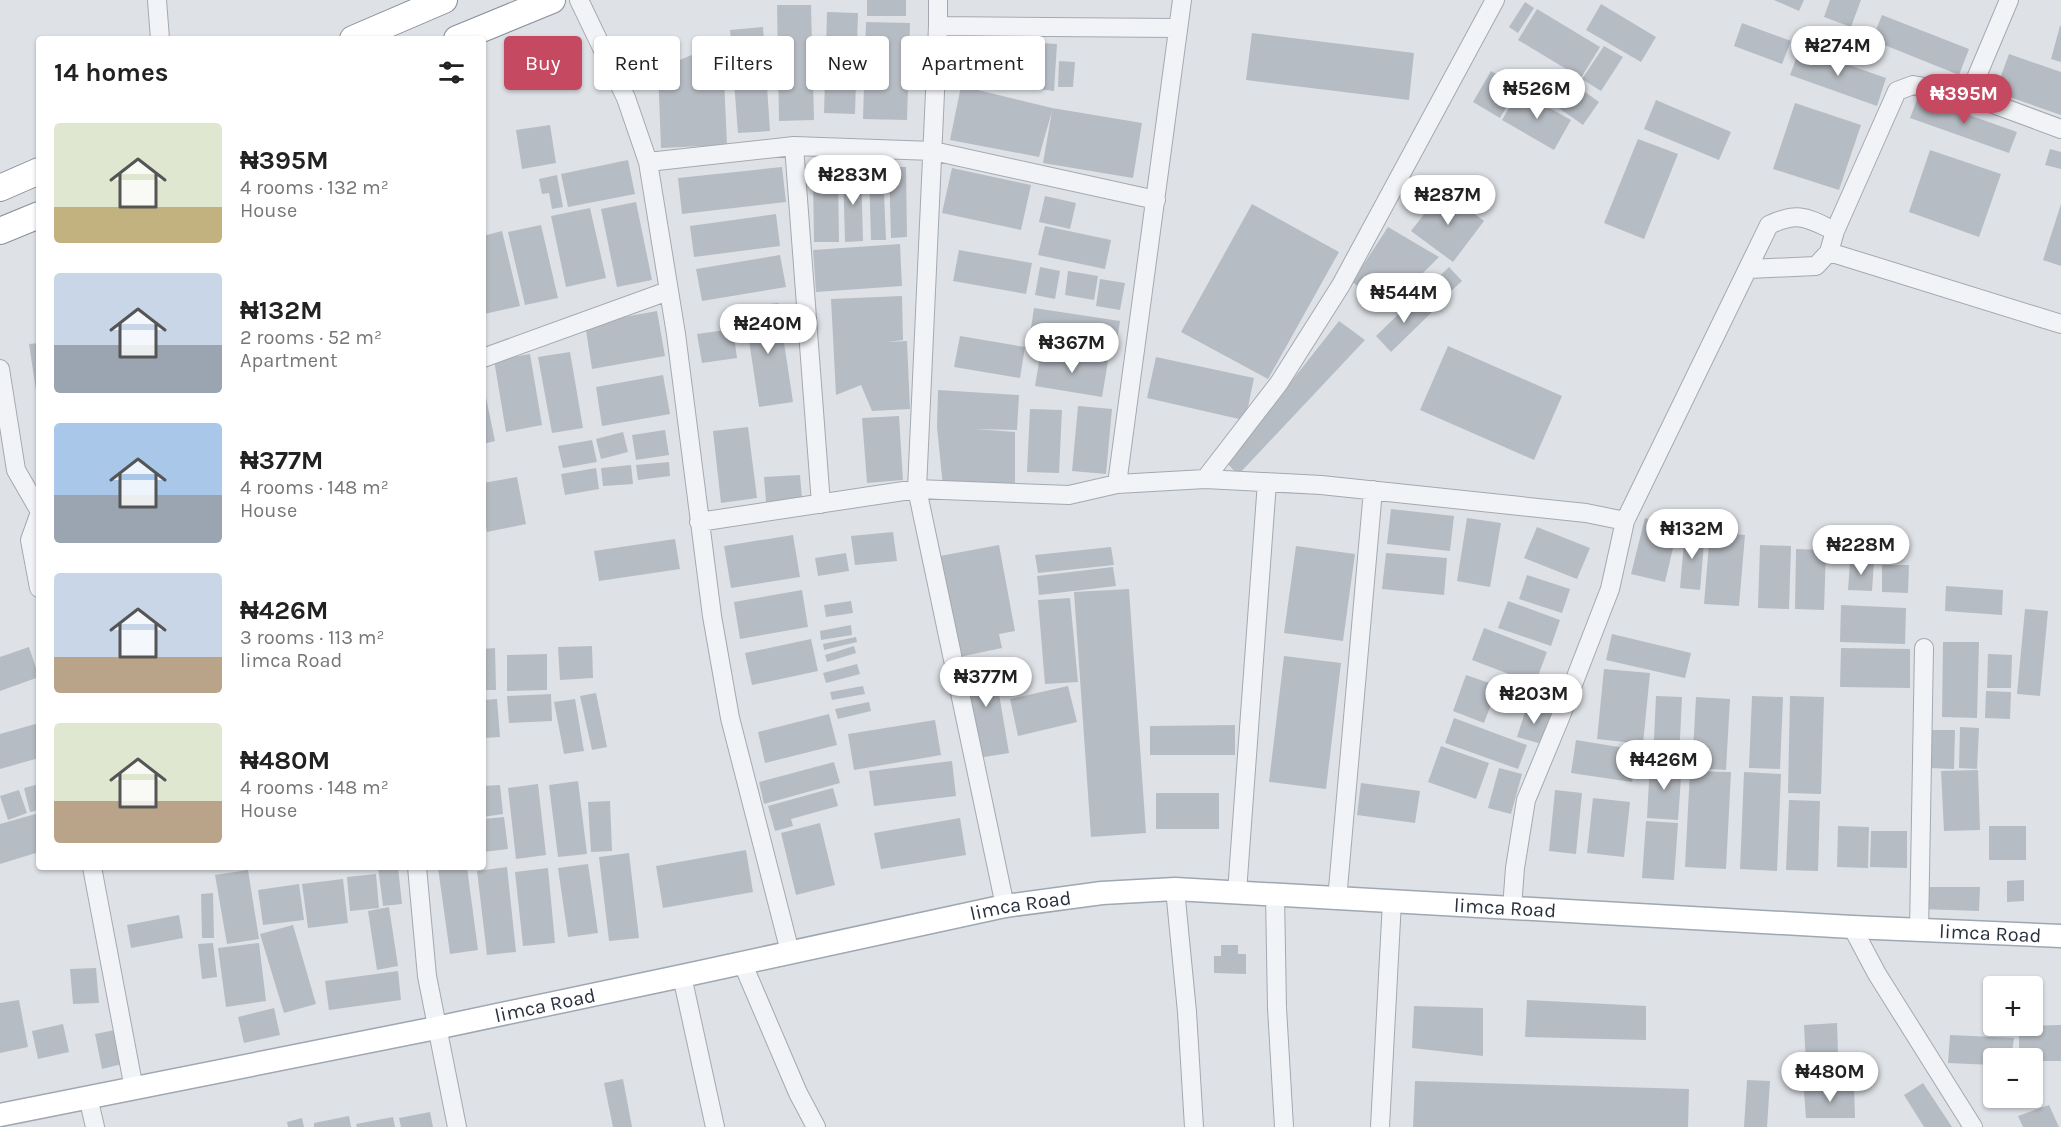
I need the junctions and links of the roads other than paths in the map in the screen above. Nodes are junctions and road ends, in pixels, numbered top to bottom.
1 (157, 0) edge
2 (442, 0) edge
3 (552, 0) edge
4 (579, 0) edge
5 (938, 0) edge
6 (1182, 0) edge
7 (1495, 0) edge
8 (2009, 0) edge
9 (938, 26) junction
10 (1178, 28) junction
11 (160, 36) edge
12 (360, 36) edge
13 (464, 36) edge
14 (1969, 95) junction
15 (2061, 129) edge
16 (794, 146) junction
17 (933, 151) junction
18 (648, 162) junction
19 (36, 172) edge
20 (0, 188) edge
21 (1156, 200) junction
22 (36, 215) edge
23 (0, 231) edge
24 (1835, 231) junction
25 (1828, 252) junction
26 (1749, 268) junction
27 (668, 291) junction
28 (2061, 324) edge
29 (486, 357) edge
30 (0, 369) edge
31 (1205, 479) junction
32 (1267, 482) junction
33 (1117, 484) junction
34 (917, 489) junction
35 (1373, 490) junction
36 (821, 504) junction
37 (36, 505) edge
38 (699, 522) junction
39 (1625, 522) junction
40 (36, 523) edge
41 (36, 572) edge
42 (1924, 648) dead end
43 (93, 870) edge
44 (417, 870) edge
45 (1175, 889) junction
46 (1237, 892) junction
47 (1275, 895) junction
48 (1337, 900) junction
49 (1392, 900) junction
50 (1005, 906) junction
51 (1512, 908) junction
52 (1852, 927) junction
53 (1919, 930) junction
54 (2061, 936) edge
55 (790, 951) junction
56 (742, 963) junction
57 (682, 976) junction
58 (436, 1028) junction
59 (134, 1089) junction
60 (88, 1097) junction
61 (0, 1115) edge
62 (95, 1127) edge
63 (457, 1127) edge
64 (715, 1127) edge
65 (816, 1127) edge
66 (1194, 1127) edge
67 (1284, 1127) edge
68 (1380, 1127) edge
69 (1973, 1127) edge

1 - 11 street
2 - 12 highway
3 - 13 highway
4 - 18 street
5 - 9 street
6 - 10 street
7 - 31 street
8 - 14 street
9 - 10 street
9 - 17 street
10 - 21 street
14 - 15 street
14 - 24 street
16 - 17 street
16 - 18 street
16 - 36 street
17 - 21 street
17 - 34 street
18 - 27 street
19 - 20 highway
21 - 33 street
22 - 23 highway
24 - 25 street
24 - 26 street
25 - 26 street
25 - 28 street
26 - 39 street
27 - 29 street
27 - 38 street
30 - 37 street
31 - 32 street
31 - 33 street
32 - 35 street
32 - 46 street
33 - 34 street
34 - 36 street
34 - 50 street
35 - 39 street
35 - 48 street
36 - 38 street
38 - 55 street
39 - 51 street
40 - 41 street
42 - 53 street
43 - 59 street
44 - 58 street
45 - 46 main road, limca Road
45 - 50 main road, limca Road
45 - 66 street
46 - 47 main road, limca Road
47 - 48 main road, limca Road
47 - 67 street
48 - 49 main road, limca Road
49 - 51 main road, limca Road
49 - 68 street
50 - 55 main road, limca Road
51 - 52 main road, limca Road
52 - 53 main road, limca Road
52 - 69 street
53 - 54 main road, limca Road
55 - 56 main road, limca Road
56 - 57 main road, limca Road
56 - 65 street
57 - 58 main road, limca Road
57 - 64 street
58 - 59 main road, limca Road
58 - 63 street
59 - 60 main road, limca Road
60 - 61 main road, limca Road
60 - 62 street

